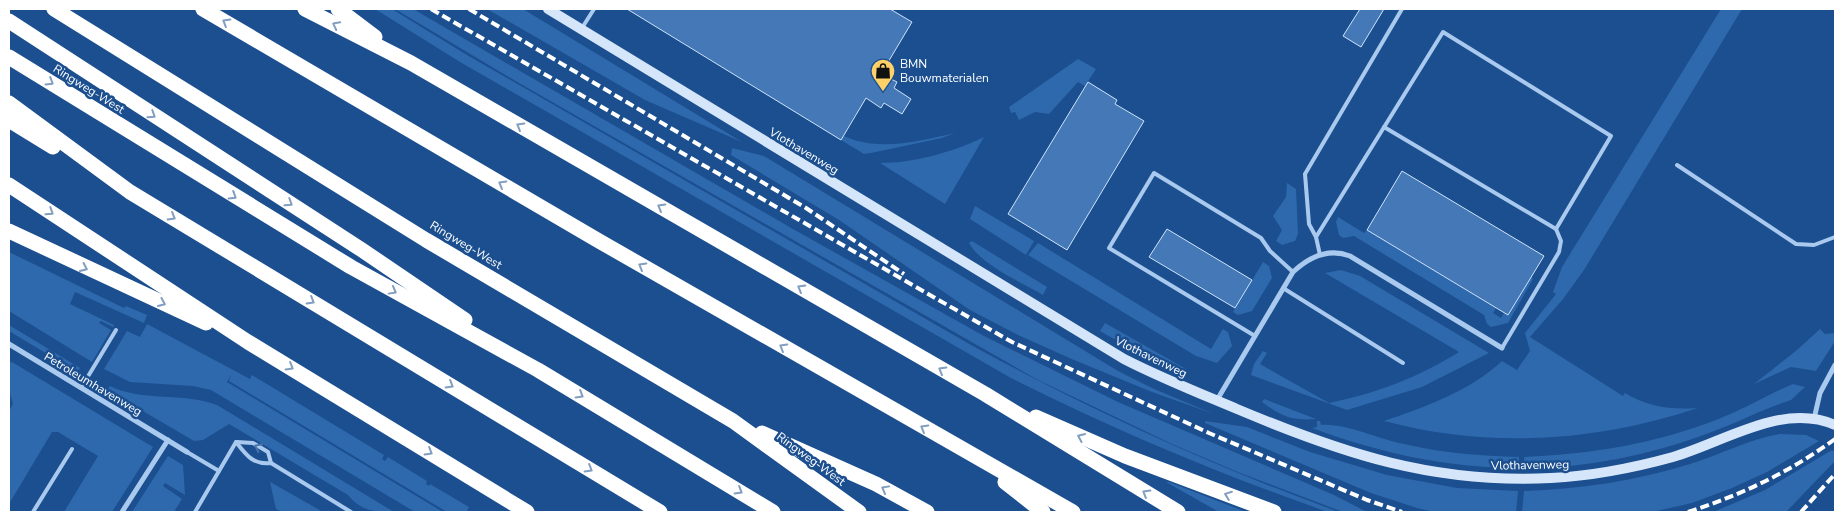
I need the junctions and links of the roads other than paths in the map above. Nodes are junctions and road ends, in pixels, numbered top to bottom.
1 (54, 9) edge
2 (203, 9) edge
3 (305, 9) edge
4 (338, 9) edge
5 (548, 9) edge
6 (594, 9) edge
7 (1402, 9) edge
8 (9, 21) edge
9 (581, 29) junction
10 (9, 56) edge
11 (411, 63) junction
12 (9, 103) edge
13 (9, 120) edge
14 (1384, 127) junction
15 (1677, 166) dead end
16 (9, 185) edge
17 (130, 192) junction
18 (1556, 229) junction
19 (9, 231) edge
20 (1316, 237) junction
21 (1835, 237) edge
22 (1320, 255) junction
23 (1293, 272) junction
24 (1283, 288) junction
25 (116, 330) dead end
26 (1255, 336) junction
27 (248, 342) junction
28 (9, 344) edge
29 (1502, 348) joint
30 (1403, 363) dead end
31 (1835, 365) edge
32 (538, 370) junction
33 (81, 388) junction
34 (984, 394) junction
35 (1217, 401) junction
36 (1814, 419) junction
37 (733, 421) junction
38 (1835, 425) edge
39 (168, 440) junction
40 (236, 442) junction
41 (72, 450) dead end
42 (187, 452) joint
43 (966, 452) junction
44 (271, 463) junction
45 (219, 471) junction
46 (34, 512) edge
47 (122, 512) edge
48 (195, 512) edge
49 (351, 512) edge
50 (527, 512) edge
51 (660, 512) edge
52 (774, 512) edge
53 (860, 512) edge
54 (927, 512) edge
55 (1043, 512) edge
56 (1073, 512) edge
57 (1178, 512) edge
58 (1274, 512) edge

1 - 37 highway, Ringweg-West
43 -> 2 highway
11 -> 3 highway
4 - 11 highway
5 - 9 main road, Vlothavenweg
6 - 9 lane
7 - 20 lane
8 -> 32 highway
9 - 35 main road, Vlothavenweg
10 -> 32 highway, Ringweg-West
34 -> 11 highway
12 - 17 highway
13 - 17 highway
14 - 18 lane
14 - 18 lane
14 - 20 lane
15 - 21 lane
16 -> 27 highway
17 -> 51 highway
18 - 29 lane
19 -> 27 highway
20 - 22 lane
22 - 23 street
22 - 29 street
23 - 24 street
23 - 26 lane
24 - 26 street
24 - 30 lane
25 - 33 lane
26 - 35 street
27 -> 50 highway
28 - 33 street, Petroleumhavenweg
31 - 36 street
32 -> 52 highway, Ringweg-West
33 - 39 street, Petroleumhavenweg
57 -> 34 highway
58 -> 34 highway
35 - 36 main road, Vlothavenweg
36 - 38 main road, Vlothavenweg
37 - 53 highway, Ringweg-West
54 -> 37 highway
39 - 42 street, Petroleumhavenweg
39 - 47 street
40 - 44 lane
44 -> 40 lane
40 - 45 lane
41 - 46 lane
42 - 45 lane
43 - 55 highway
43 - 56 highway
44 - 49 lane
45 - 48 lane

